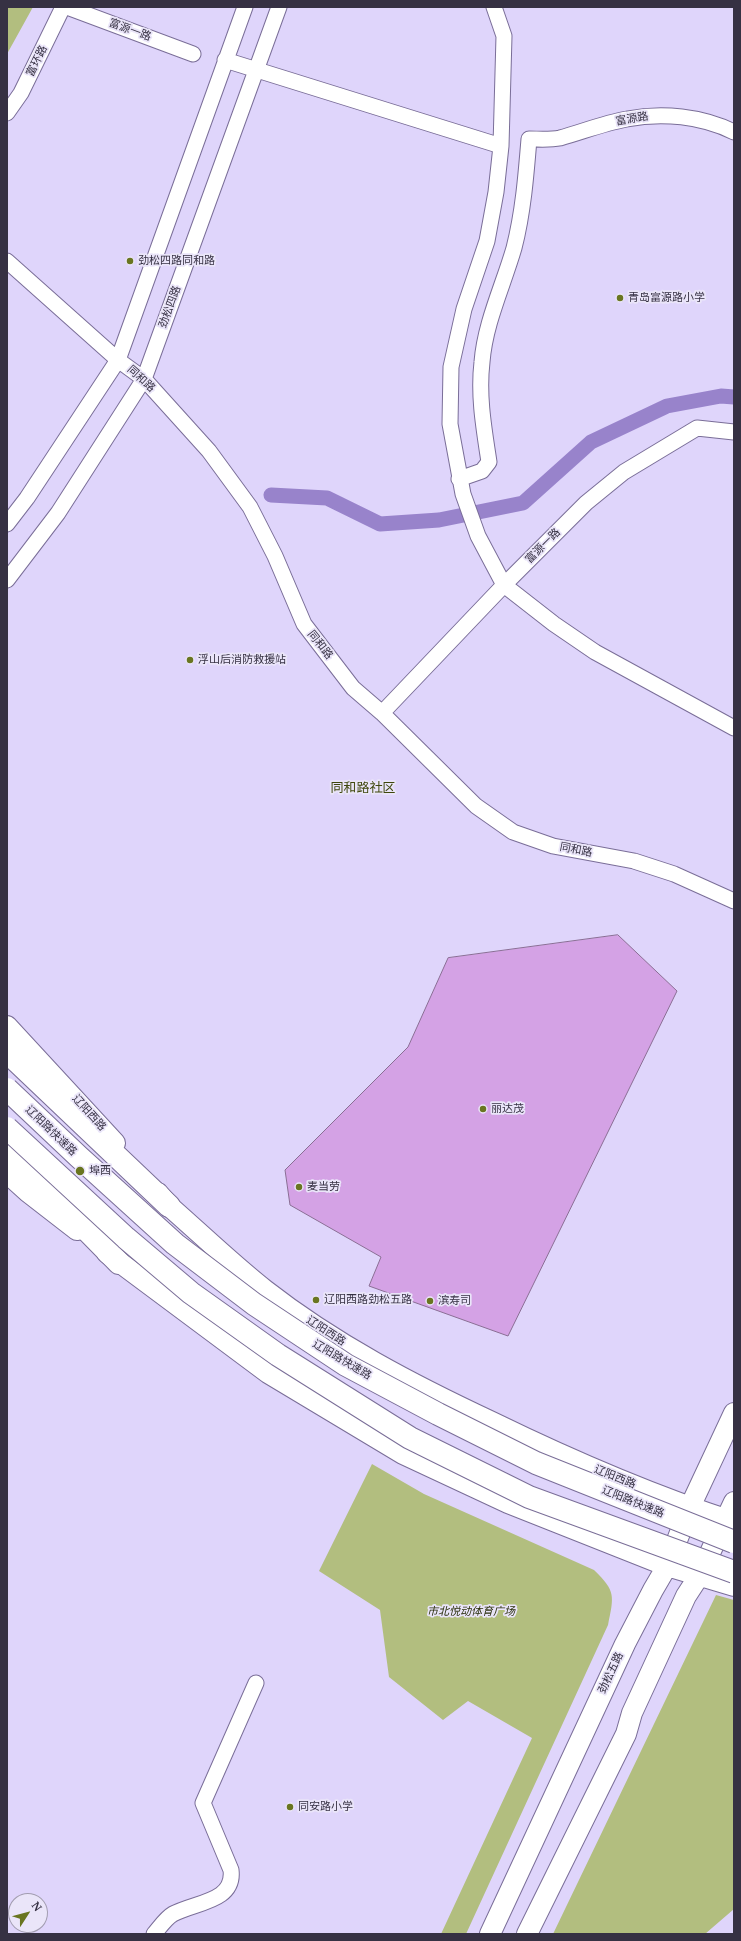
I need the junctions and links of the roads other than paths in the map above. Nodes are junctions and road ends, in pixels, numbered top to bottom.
1 (63, 7) edge
2 (67, 7) edge
3 (245, 7) edge
4 (280, 7) edge
5 (494, 7) edge
6 (193, 54) dead end
7 (225, 60) junction
8 (256, 70) junction
9 (7, 113) edge
10 (734, 132) edge
11 (501, 146) junction
12 (7, 261) edge
13 (118, 360) junction
14 (144, 379) junction
15 (734, 432) edge
16 (459, 479) junction
17 (7, 524) edge
18 (7, 580) edge
19 (504, 584) junction
20 (382, 713) junction
21 (734, 728) edge
22 (734, 901) edge
23 (7, 1026) edge
24 (7, 1052) edge
25 (7, 1089) edge
26 (7, 1128) edge
27 (7, 1148) edge
28 (7, 1173) edge
29 (170, 1206) junction
30 (119, 1262) junction
31 (734, 1413) edge
32 (690, 1507) junction
33 (732, 1515) edge
34 (734, 1542) edge
35 (667, 1566) junction
36 (734, 1572) edge
37 (699, 1576) junction
38 (734, 1586) edge
39 (256, 1683) dead end
40 (154, 1934) edge
41 (490, 1934) edge
42 (527, 1934) edge

1 - 9 street, 富环路
2 - 6 street, 富源一路
3 - 7 street
4 - 8 street, 劲松四路
5 - 11 street
7 - 8 street
7 - 13 street
8 - 11 street
8 - 14 street, 劲松四路
10 - 16 street, 富源路
11 - 16 street
12 - 13 street, 同和路
13 - 14 street, 同和路
13 - 17 street
14 - 18 street, 劲松四路
14 - 20 street, 同和路
15 - 19 street, 富源一路
16 - 19 street
19 - 20 street, 富源一路
19 - 21 street
20 - 22 street, 同和路
23 - 29 main road, 辽阳西路
24 - 29 highway
25 - 34 highway, 辽阳路快速路, bridge
26 - 36 highway, bridge
27 - 30 highway
28 - 30 main road
29 - 32 main road, 辽阳西路
30 - 35 main road
31 - 32 main road, 劲松五路
32 - 33 main road, 辽阳西路
32 - 35 main road, 劲松五路
33 - 37 main road
35 - 37 main road
35 - 41 main road, 劲松五路
37 - 38 main road
37 - 42 main road
39 - 40 street

